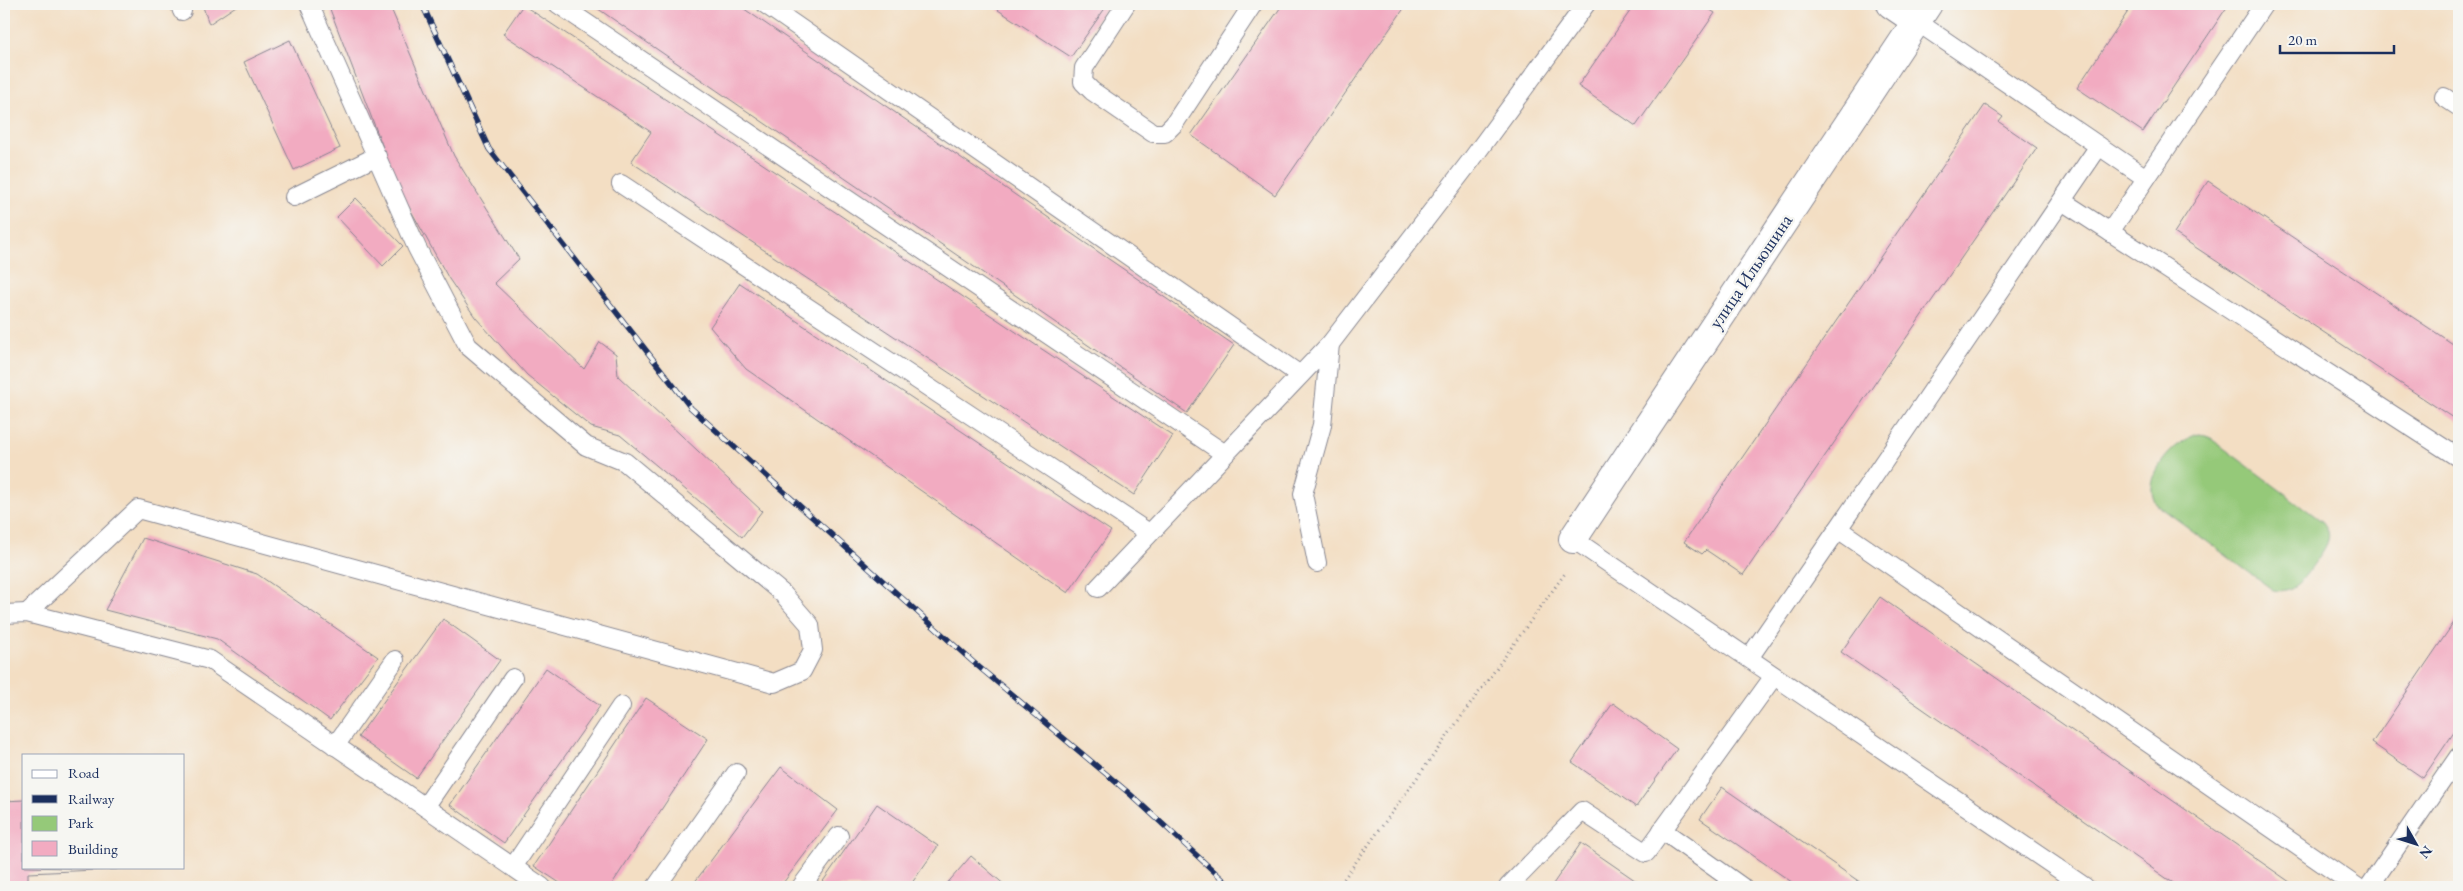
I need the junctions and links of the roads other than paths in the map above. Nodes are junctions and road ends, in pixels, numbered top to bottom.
1 (309, 4) edge
2 (558, 4) edge
3 (765, 4) edge
4 (1126, 4) edge
5 (1253, 4) edge
6 (1586, 4) edge
7 (1891, 4) edge
8 (2264, 4) edge
9 (1922, 12) edge
10 (2444, 97) dead end
11 (2459, 107) edge
12 (2099, 146) junction
13 (377, 156) junction
14 (2146, 178) junction
15 (621, 184) dead end
16 (294, 198) dead end
17 (2062, 201) junction
18 (2110, 232) junction
19 (1330, 344) junction
20 (1300, 375) junction
21 (1225, 454) junction
22 (2459, 458) edge
23 (1838, 529) junction
24 (1149, 533) junction
25 (1573, 540) joint
26 (1317, 563) dead end
27 (1098, 588) dead end
28 (4, 614) edge
29 (27, 614) junction
30 (1749, 658) junction
31 (395, 660) dead end
32 (1774, 676) junction
33 (513, 678) dead end
34 (621, 706) dead end
35 (335, 746) junction
36 (2459, 756) edge
37 (736, 774) dead end
38 (425, 807) junction
39 (1662, 830) junction
40 (839, 836) dead end
41 (513, 867) junction
42 (542, 887) edge
43 (656, 887) edge
44 (801, 887) edge
45 (1508, 887) edge
46 (1742, 887) edge
47 (2085, 887) edge
48 (2357, 887) edge
49 (2369, 887) edge

1 - 13 lane
2 - 21 lane
3 - 20 lane
4 - 5 lane
6 - 19 lane
7 - 9 street
8 - 14 lane
9 - 12 lane
9 - 25 street, улица Ильюшина
10 - 11 lane
12 - 14 lane
12 - 17 lane
13 - 16 lane
13 - 29 lane
14 - 18 lane
15 - 24 lane
17 - 18 lane
17 - 23 lane
18 - 22 lane
19 - 20 lane
19 - 26 lane
20 - 21 lane
21 - 24 lane
23 - 30 lane
23 - 48 lane
24 - 27 lane
25 - 30 lane
28 - 29 lane
29 - 35 lane
30 - 32 lane
31 - 35 lane
32 - 39 lane
32 - 47 lane
33 - 38 lane
34 - 41 lane
35 - 38 lane
36 - 49 lane
37 - 43 lane
38 - 41 lane
39 - 45 lane
39 - 46 lane
40 - 44 lane
41 - 42 lane

